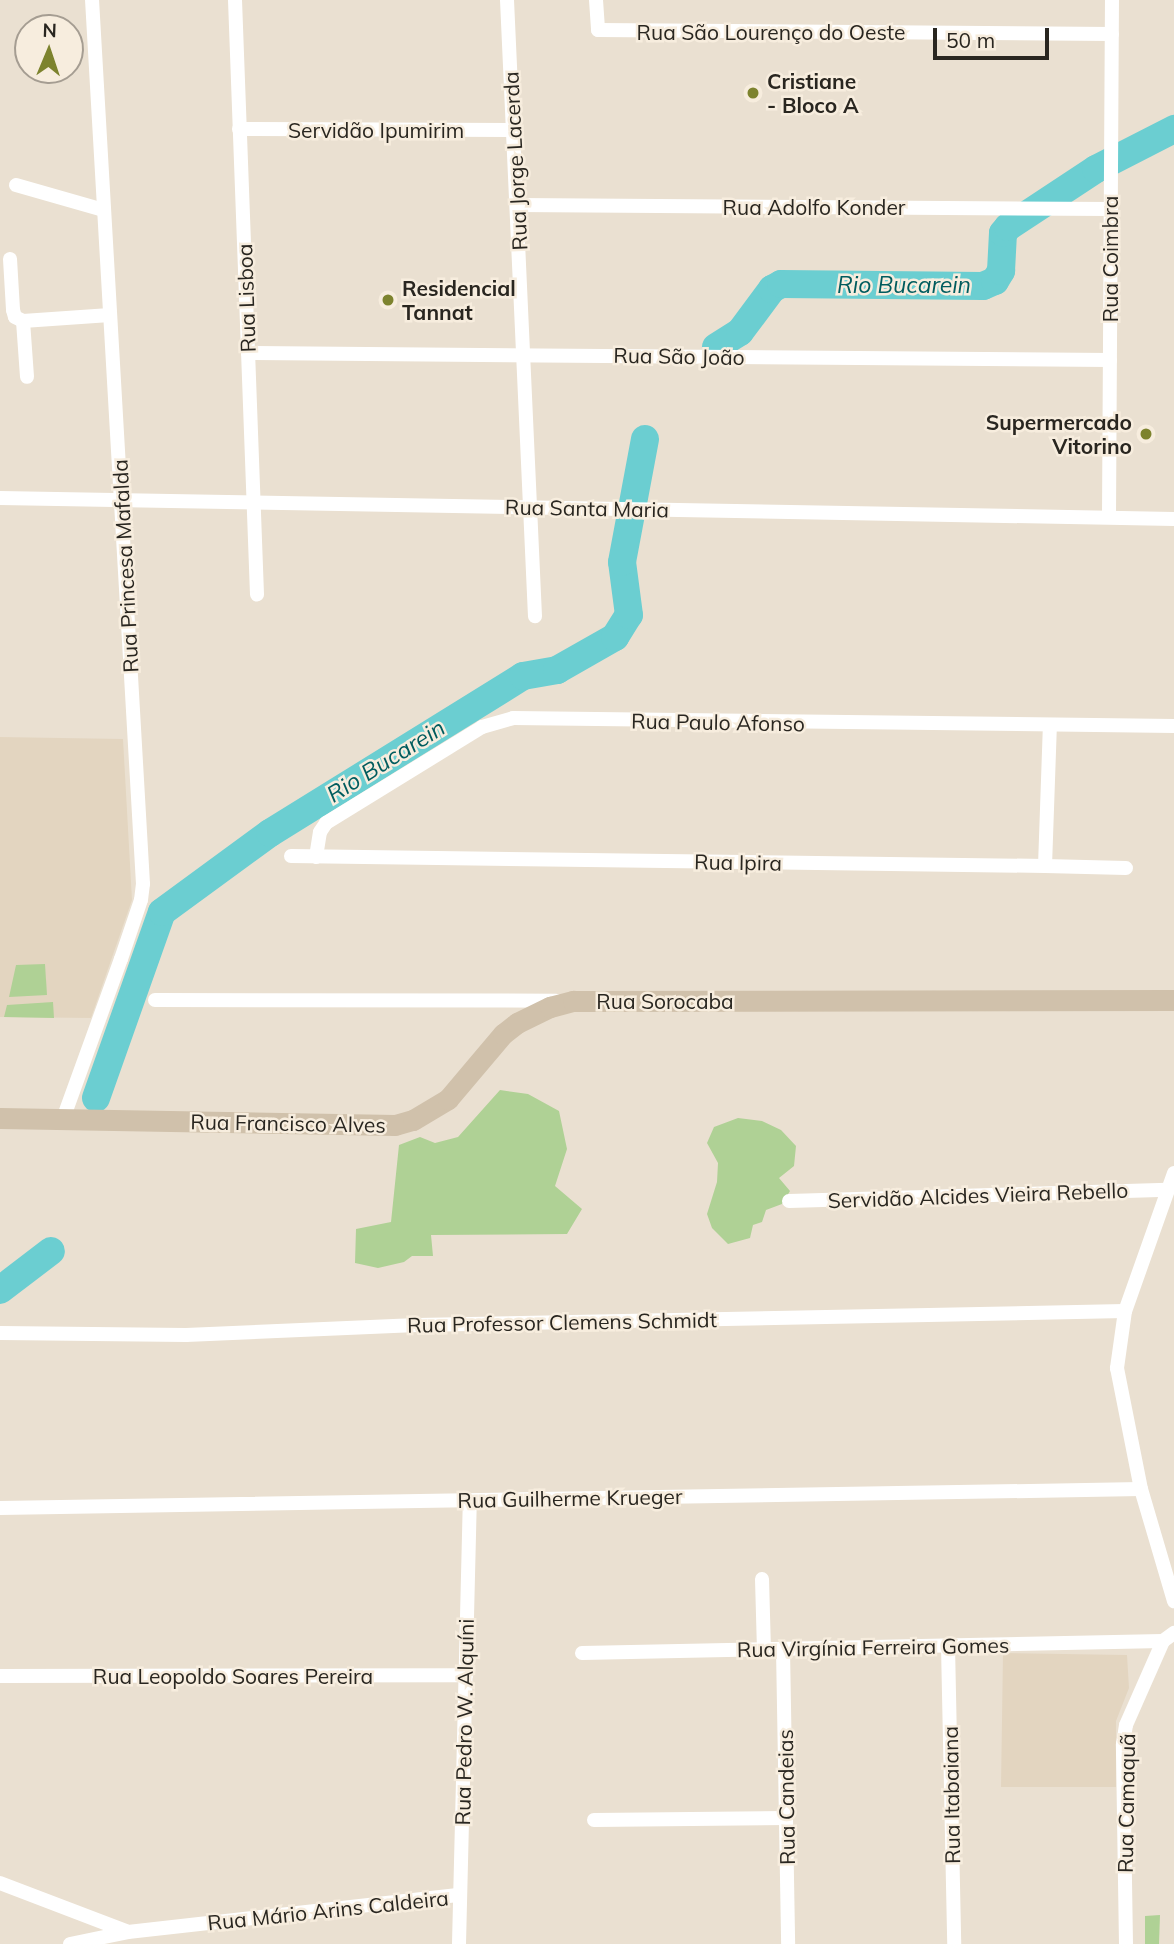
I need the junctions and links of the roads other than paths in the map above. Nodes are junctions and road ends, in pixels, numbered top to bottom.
1 (92, 0) edge
2 (234, 0) edge
3 (507, 0) edge
4 (596, 0) edge
5 (1112, 0) edge
6 (1112, 34) junction
7 (239, 129) junction
8 (513, 130) junction
9 (16, 185) dead end
10 (517, 205) junction
11 (1111, 209) junction
12 (104, 210) junction
13 (10, 259) dead end
14 (110, 315) junction
15 (23, 321) junction
16 (248, 353) junction
17 (523, 355) junction
18 (1110, 360) junction
19 (27, 377) dead end
20 (0, 498) edge
21 (121, 500) junction
22 (254, 502) junction
23 (530, 507) junction
24 (1108, 517) junction
25 (1174, 519) edge
26 (257, 595) dead end
27 (535, 616) dead end
28 (1050, 725) junction
29 (1174, 726) edge
30 (291, 856) dead end
31 (316, 857) junction
32 (1045, 866) junction
33 (1126, 868) dead end
34 (155, 1000) dead end
35 (1174, 1000) edge
36 (573, 1001) junction
37 (0, 1118) edge
38 (63, 1119) junction
39 (1174, 1173) edge
40 (1168, 1190) junction
41 (789, 1201) dead end
42 (1125, 1311) junction
43 (0, 1332) edge
44 (1141, 1489) junction
45 (470, 1500) junction
46 (0, 1508) edge
47 (762, 1579) dead end
48 (1174, 1601) edge
49 (1169, 1637) edge
50 (948, 1646) junction
51 (764, 1649) junction
52 (783, 1649) junction
53 (582, 1653) dead end
54 (466, 1675) junction
55 (0, 1676) edge
56 (786, 1818) junction
57 (594, 1820) dead end
58 (0, 1883) edge
59 (460, 1895) junction
60 (128, 1932) junction
61 (70, 1944) edge
62 (459, 1944) edge
63 (788, 1944) edge
64 (954, 1944) edge
65 (1126, 1944) edge

1 - 12 street, Rua Princesa Mafalda
2 - 7 street, Rua Lisboa
3 - 8 street, Rua Jorge Lacerda
4 - 6 street, Rua São Lourenço do Oeste
5 - 6 street, Rua Coimbra
6 - 11 street, Rua Coimbra
7 - 8 street, Servidão Ipumirim
7 - 16 street, Rua Lisboa
8 - 10 street, Rua Jorge Lacerda
9 - 12 street
10 - 11 street, Rua Adolfo Konder
10 - 17 street, Rua Jorge Lacerda
11 - 18 street, Rua Coimbra
12 - 14 street, Rua Princesa Mafalda
13 - 15 street
14 - 15 street
14 - 21 street, Rua Princesa Mafalda
15 - 19 street
16 - 17 street, Rua São João
16 - 22 street, Rua Lisboa
17 - 18 street, Rua São João
17 - 23 street, Rua Jorge Lacerda
18 - 24 street, Rua Coimbra
20 - 21 street, Rua Santa Maria
21 - 22 street, Rua Santa Maria
21 - 38 street, Rua Princesa Mafalda
22 - 23 street, Rua Santa Maria
22 - 26 street, Rua Lisboa
23 - 24 street, Rua Santa Maria
23 - 27 street, Rua Jorge Lacerda
24 - 25 street, Rua Santa Maria
28 - 29 street, Rua Paulo Afonso
28 - 31 street, Rua Paulo Afonso
28 - 32 street
30 - 31 street, Rua Ipira
31 - 32 street, Rua Ipira
32 - 33 street, Rua Ipira
34 - 36 street, Rua Sorocaba
35 - 36 main road, Rua Sorocaba
36 - 38 main road, Rua Francisco Alves
37 - 38 main road, Rua Francisco Alves
39 - 40 street
40 - 41 street, Servidão Alcides Vieira Rebello
40 - 42 street
42 - 43 street, Rua Professor Clemens Schmidt
42 - 44 street
44 - 45 street, Rua Guilherme Krueger
44 - 48 street
45 - 46 street, Rua Guilherme Krueger
45 - 54 street, Rua Pedro W. Alquíni
47 - 51 street
49 - 50 street, Rua Virgínia Ferreira Gomes
49 - 65 street, Rua Camaquã
50 - 52 street, Rua Virgínia Ferreira Gomes
50 - 64 street, Rua Itabaiana
51 - 52 street, Rua Virgínia Ferreira Gomes
51 - 53 street, Rua Virgínia Ferreira Gomes
52 - 56 street, Rua Candeias
54 - 55 street, Rua Leopoldo Soares Pereira
54 - 59 street, Rua Pedro W. Alquíni
56 - 57 street
56 - 63 street, Rua Candeias
58 - 60 street
59 - 60 street, Rua Mário Arins Caldeira
59 - 62 street, Rua Pedro W. Alquíni
60 - 61 street, Rua Mário Arins Caldeira

